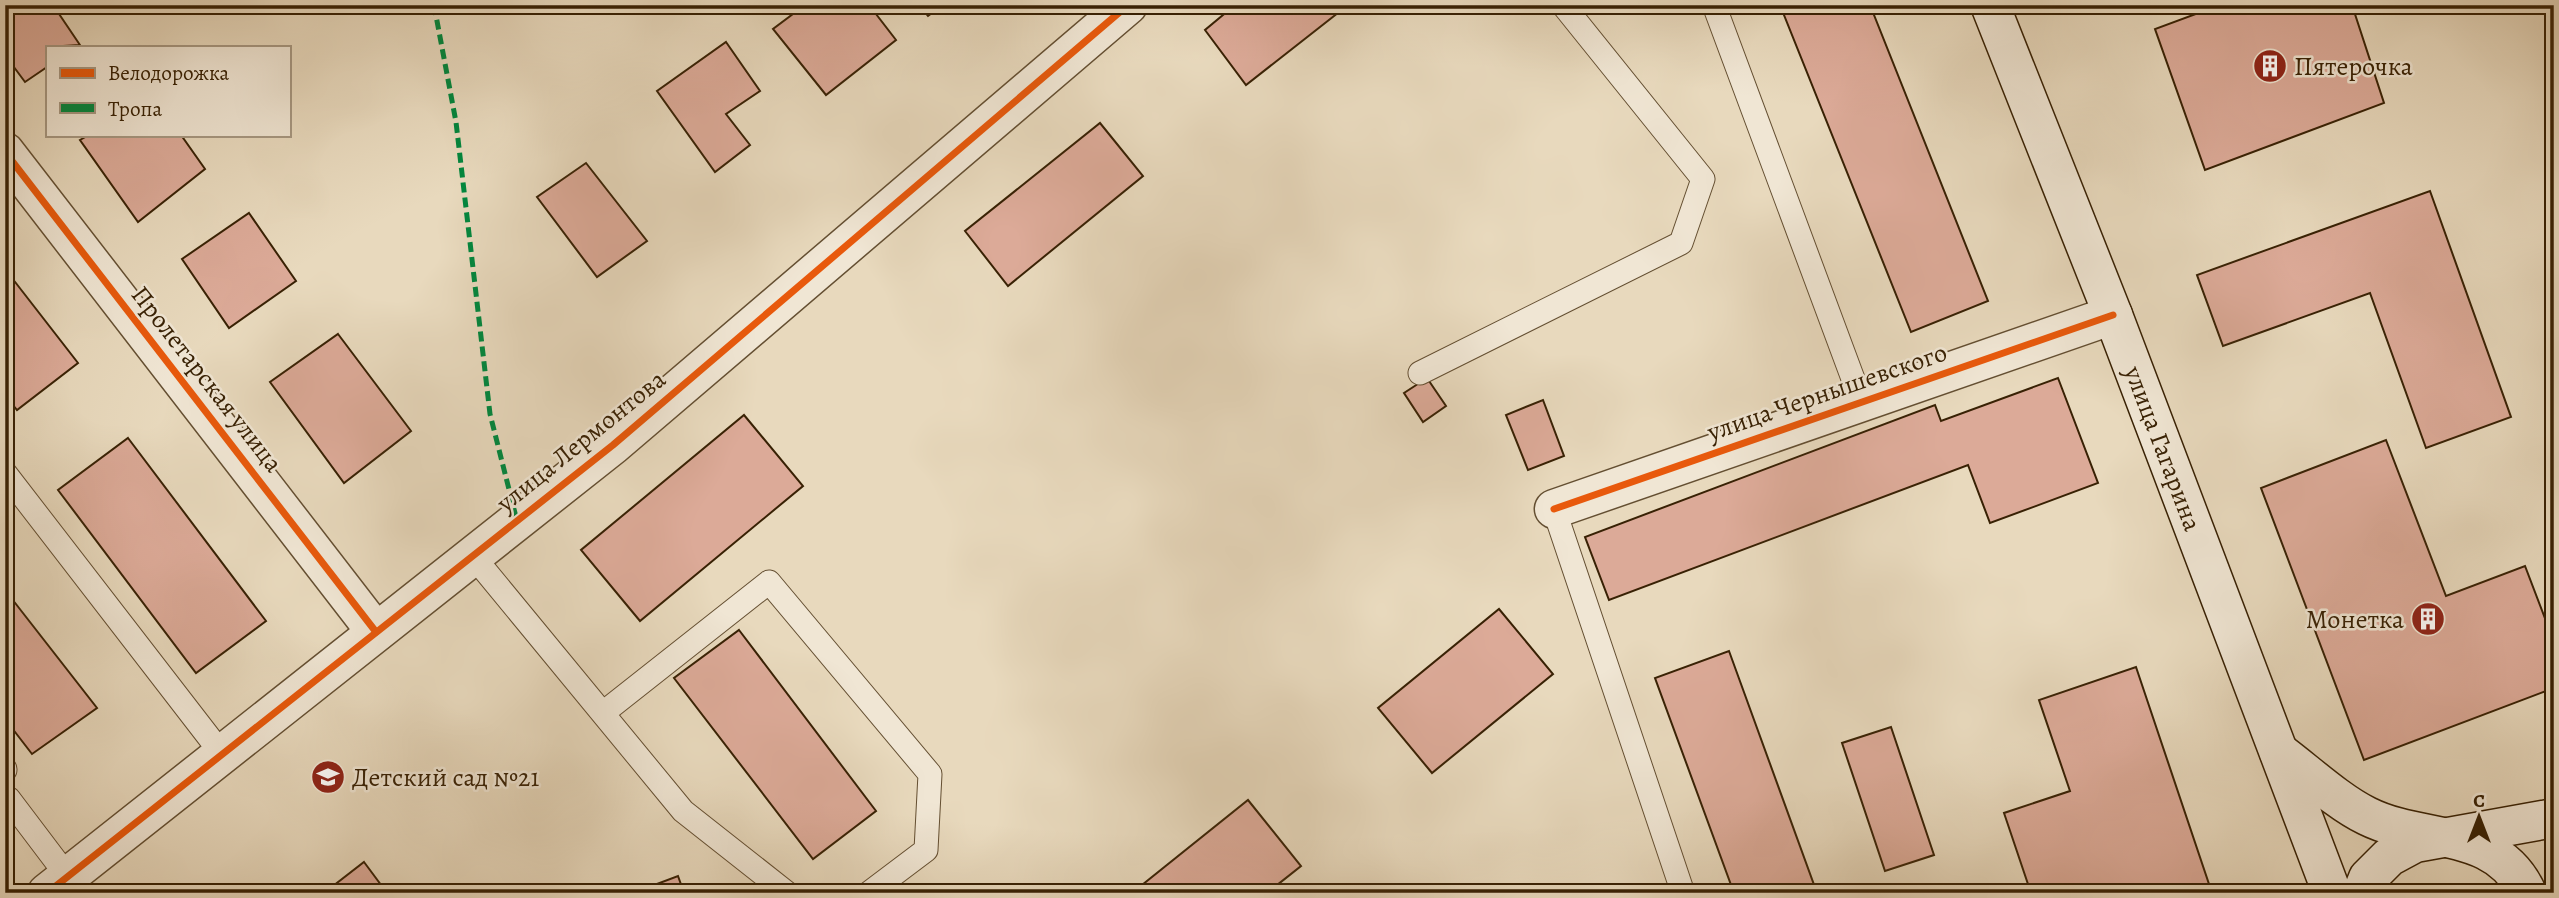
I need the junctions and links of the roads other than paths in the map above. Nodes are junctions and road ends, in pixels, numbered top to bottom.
1 (1128, 5) edge
2 (1563, 5) edge
3 (1714, 5) edge
4 (1990, 5) edge
5 (5, 152) edge
6 (2113, 315) junction
7 (1420, 373) dead end
8 (1862, 403) junction
9 (5, 473) edge
10 (1554, 509) joint
11 (473, 555) junction
12 (376, 632) junction
13 (603, 713) junction
14 (2279, 752) junction
15 (222, 754) junction
16 (5, 802) edge
17 (2554, 818) edge
18 (2444, 838) junction
19 (57, 885) edge
20 (787, 893) edge
21 (869, 893) edge
22 (1683, 893) edge
23 (2332, 893) edge
24 (2362, 893) edge
25 (2527, 893) edge

1 - 11 street, улица Лермонтова
2 - 7 lane
3 - 8 lane
4 - 6 street, улица Гагарина
5 - 12 street, Пролетарская улица
6 - 8 street, улица Чернышевского
6 - 14 street, улица Гагарина
8 - 10 street, улица Чернышевского
9 - 15 lane
10 - 22 lane
11 - 12 street, улица Лермонтова
11 - 13 lane
12 - 15 street, улица Лермонтова
13 - 20 lane
13 - 21 lane
14 - 18 street
14 - 23 street, улица Гагарина
15 - 19 street, улица Лермонтова
16 - 19 lane
17 - 18 street
18 - 24 street
18 - 25 street

